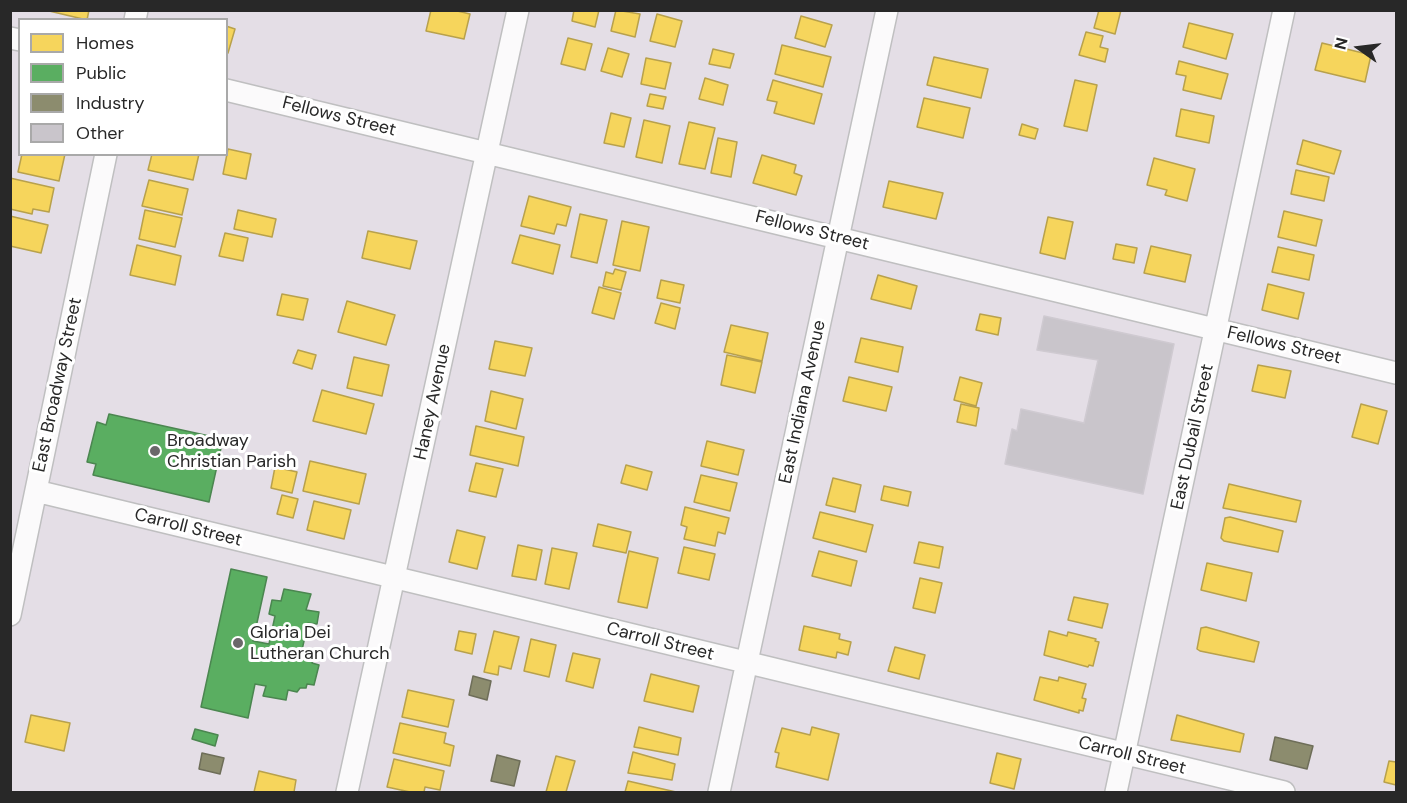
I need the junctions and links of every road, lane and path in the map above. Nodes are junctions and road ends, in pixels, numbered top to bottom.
1 (518, 10) edge
2 (887, 10) edge
3 (1284, 10) edge
4 (228, 90) edge
5 (487, 153) junction
6 (106, 156) edge
7 (838, 237) junction
8 (1216, 330) junction
9 (1396, 373) edge
10 (36, 491) junction
11 (394, 577) junction
12 (10, 615) edge
13 (748, 663) junction
14 (1124, 754) junction
15 (347, 792) edge
16 (719, 792) edge
17 (1116, 792) edge
18 (1284, 792) edge

1 - 5 street, Haney Avenue
2 - 7 street, East Indiana Avenue
3 - 8 street, East Dubail Street
4 - 5 street, Fellows Street
5 - 7 street, Fellows Street
5 - 11 street, Haney Avenue
6 - 10 street, East Broadway Street
7 - 8 street, Fellows Street
7 - 13 street, East Indiana Avenue
8 - 9 street, Fellows Street
8 - 14 street, East Dubail Street
10 - 11 street, Carroll Street
10 - 12 street, East Broadway Street
11 - 13 street, Carroll Street
11 - 15 street, Haney Avenue
13 - 14 street, Carroll Street
13 - 16 street, East Indiana Avenue
14 - 17 street, East Dubail Street
14 - 18 street, Carroll Street

